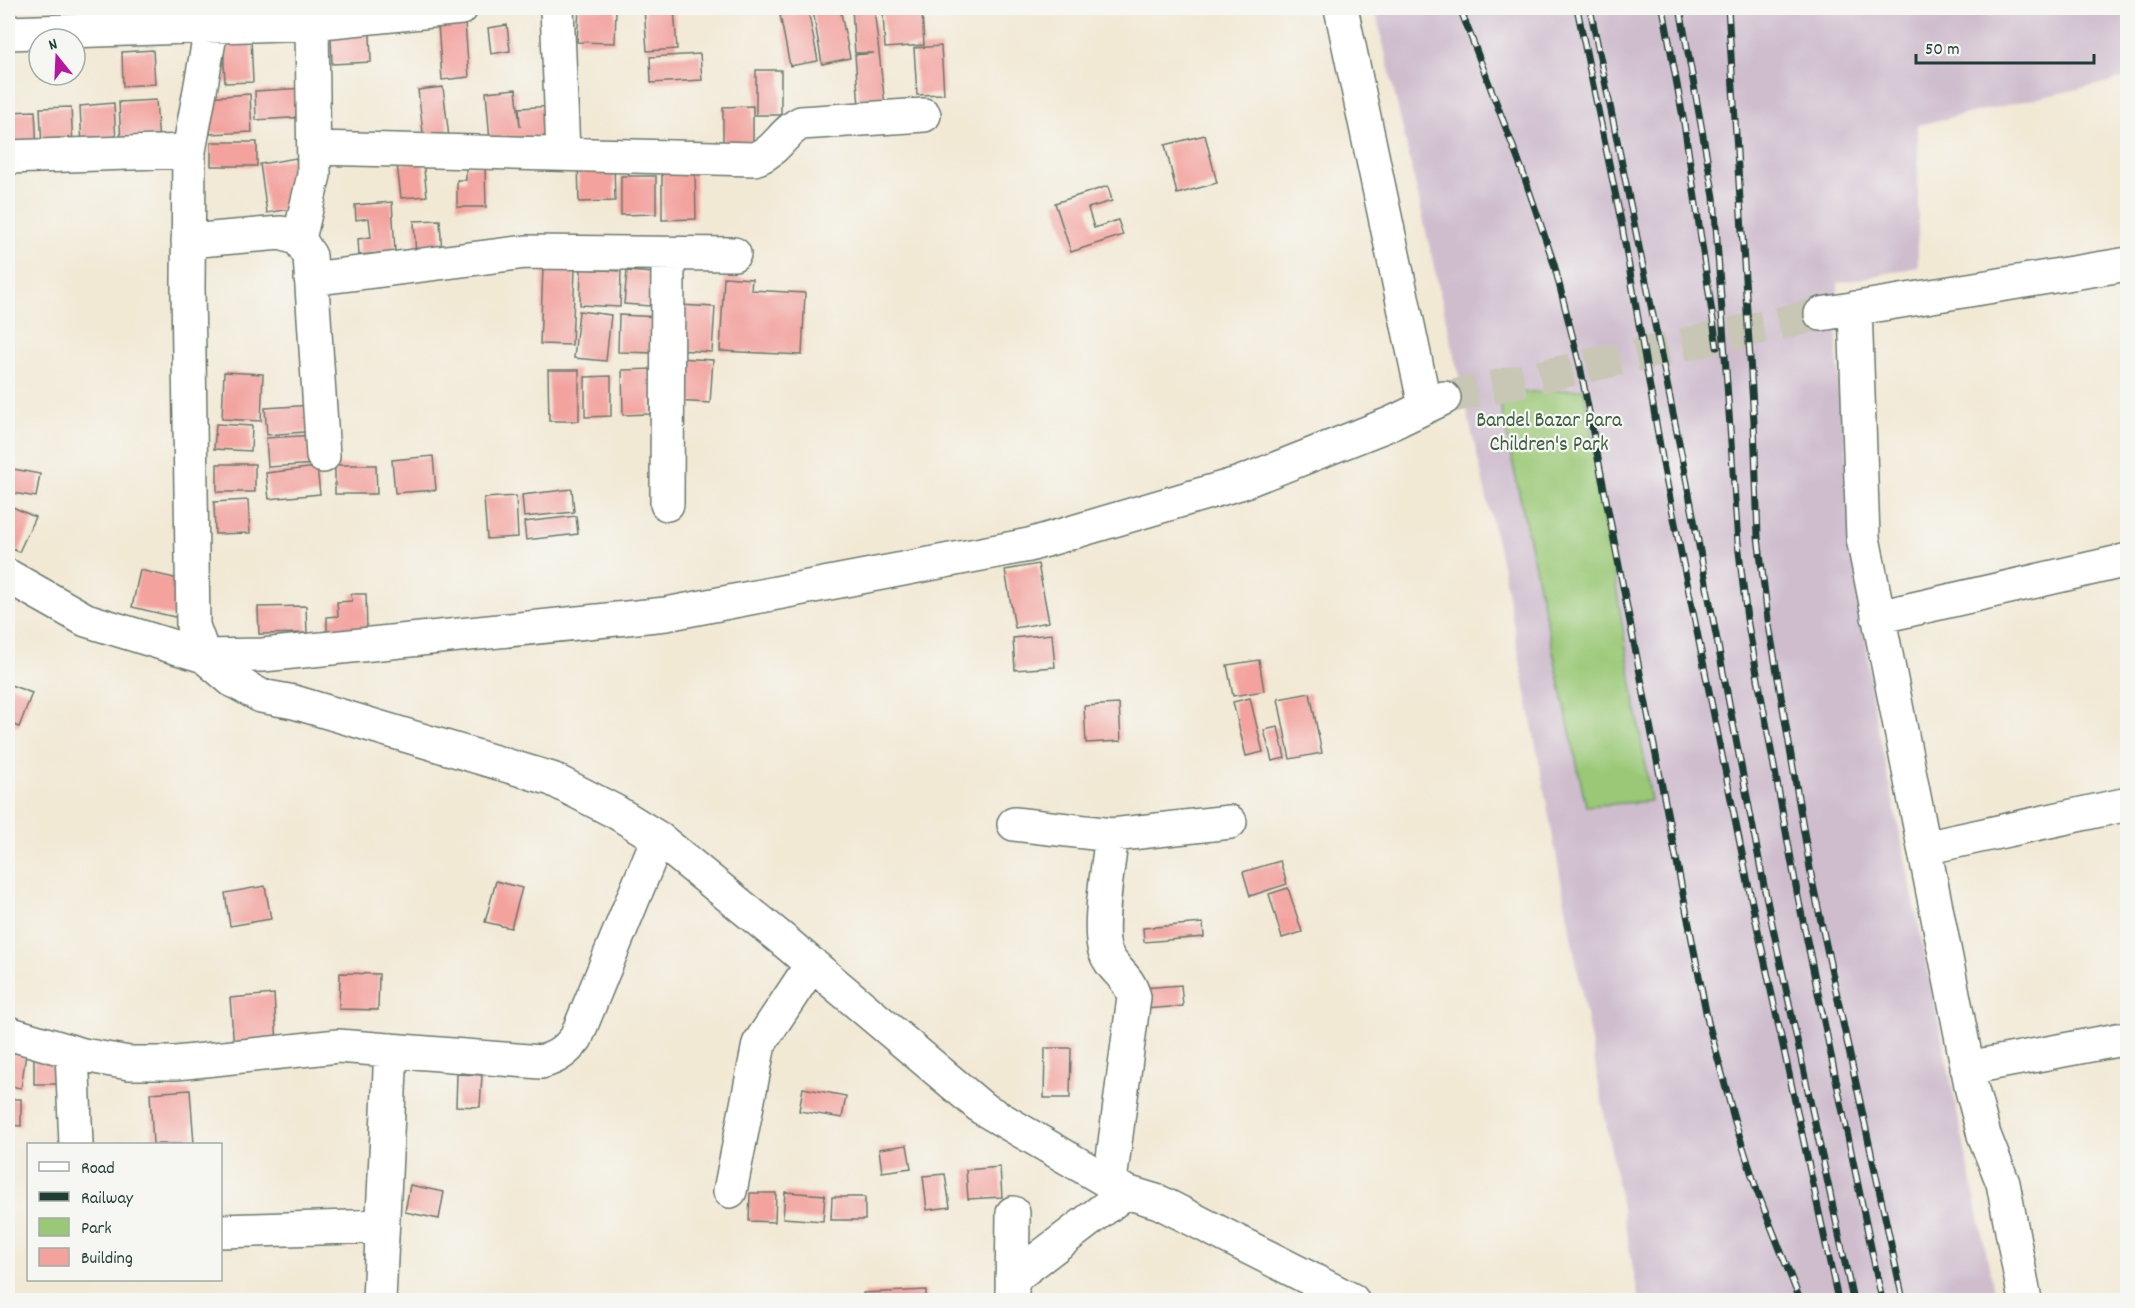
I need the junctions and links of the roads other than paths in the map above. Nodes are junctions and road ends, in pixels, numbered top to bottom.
1 (461, 8) edge
2 (558, 8) edge
3 (1341, 8) edge
4 (418, 10) edge
5 (312, 23) junction
6 (212, 24) junction
7 (8, 33) edge
8 (924, 115) dead end
9 (314, 148) junction
10 (189, 151) junction
11 (562, 152) junction
12 (8, 157) edge
13 (299, 239) junction
14 (188, 241) junction
15 (668, 254) junction
16 (734, 254) dead end
17 (2127, 264) edge
18 (311, 279) junction
19 (1855, 308) junction
20 (1821, 314) tunnel mouth
21 (323, 456) dead end
22 (667, 504) dead end
23 (2127, 560) edge
24 (10, 586) edge
25 (1878, 617) junction
26 (204, 656) junction
27 (2127, 804) edge
28 (1230, 822) dead end
29 (1014, 824) dead end
30 (1112, 835) junction
31 (658, 838) junction
32 (1924, 848) junction
33 (812, 964) junction
34 (8, 1032) edge
35 (2127, 1038) edge
36 (391, 1050) junction
37 (72, 1052) junction
38 (1967, 1068) junction
39 (76, 1143) edge
40 (1118, 1186) junction
41 (730, 1191) dead end
42 (1013, 1213) dead end
43 (382, 1226) junction
44 (222, 1231) edge
45 (1012, 1290) edge
46 (1319, 1293) edge
47 (379, 1300) edge
48 (1352, 1300) edge
49 (2025, 1300) edge

1 - 4 street
2 - 11 street
3 - 26 street
4 - 5 street
5 - 6 street
5 - 9 street
6 - 7 street
6 - 10 street
8 - 11 street
9 - 11 street
9 - 13 street
10 - 12 street
10 - 14 street
13 - 14 street
13 - 18 street
14 - 26 street
15 - 16 street
15 - 18 street
15 - 22 street
17 - 19 street
18 - 21 street
19 - 20 street
19 - 25 street
23 - 25 street
24 - 26 street
25 - 32 street
26 - 31 street
27 - 32 street
28 - 30 street
29 - 30 street
30 - 40 street
31 - 33 street
31 - 36 street
32 - 38 street
33 - 40 street
33 - 41 street
34 - 37 street
35 - 38 street
36 - 37 street
36 - 43 street
37 - 39 street
38 - 49 street
40 - 45 street
40 - 46 street
42 - 45 street
43 - 44 street
43 - 47 street
46 - 48 street

